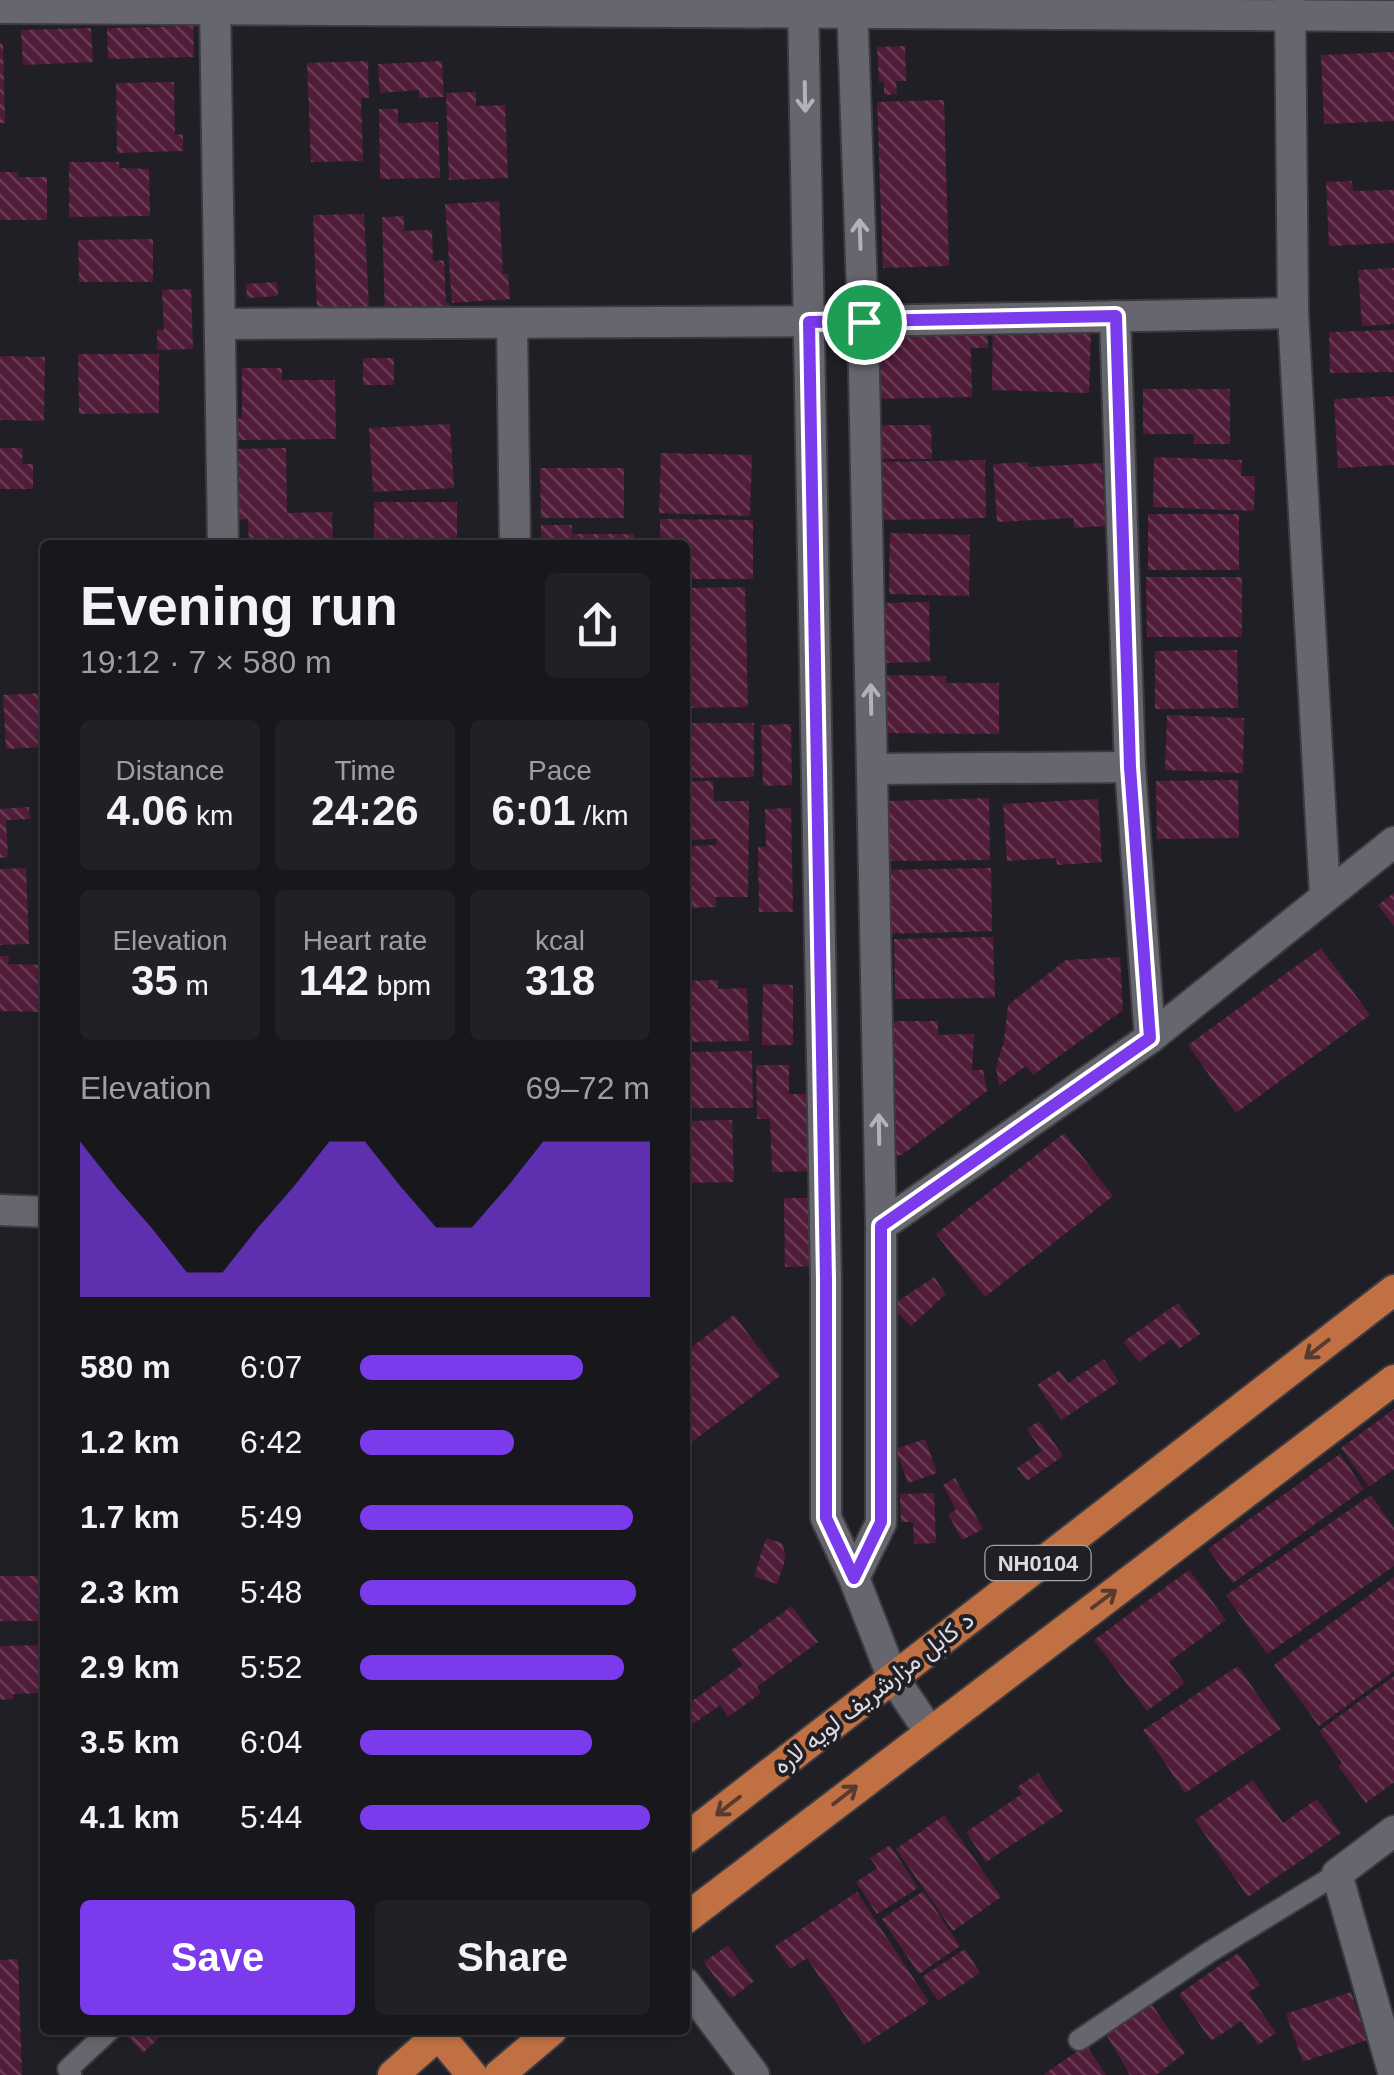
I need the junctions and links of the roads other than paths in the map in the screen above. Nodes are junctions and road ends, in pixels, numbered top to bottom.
1 (215, 5) edge
2 (803, 6) edge
3 (852, 7) edge
4 (1013, 7) edge
5 (0, 8) edge
6 (1290, 8) edge
7 (1394, 16) edge
8 (1293, 313) junction
9 (1116, 316) junction
10 (809, 322) junction
11 (864, 322) junction
12 (512, 323) junction
13 (220, 324) junction
14 (224, 540) edge
15 (515, 540) edge
16 (1130, 767) junction
17 (872, 769) junction
18 (1394, 842) edge
19 (1325, 895) junction
20 (1150, 1038) junction
21 (0, 1210) edge
22 (40, 1212) edge
23 (881, 1226) junction
24 (880, 1279) junction
25 (826, 1280) junction
26 (1394, 1290) edge
27 (1394, 1380) edge
28 (854, 1578) junction
29 (892, 1676) junction
30 (929, 1731) junction
31 (1394, 1830) edge
32 (690, 1836) edge
33 (1338, 1874) junction
34 (690, 1915) edge
35 (690, 1990) edge
36 (105, 2035) edge
37 (432, 2035) edge
38 (438, 2035) edge
39 (546, 2035) edge
40 (1079, 2040) dead end
41 (71, 2075) edge
42 (393, 2075) edge
43 (472, 2075) edge
44 (499, 2075) edge
45 (754, 2075) edge
46 (1394, 2075) edge

1 - 2 street
1 - 5 street
1 - 13 street
2 - 3 street
2 -> 10 street
3 - 4 street
11 -> 3 street
4 - 6 street
6 - 7 street
6 - 8 street
8 - 9 street
8 - 19 street
9 - 11 street
9 - 16 street
10 - 11 street
10 - 12 street
10 - 25 street
17 -> 11 street
12 - 13 street
12 - 15 street
13 - 14 street
16 - 17 street
16 - 20 street
23 -> 17 street
18 - 19 street
19 - 20 street
20 - 23 street
21 - 22 street
23 - 24 street
24 - 25 street
24 - 28 street
25 - 28 street
26 -> 29 highway, د کابل مزارشریف لویه لاره / NH0104
30 -> 27 highway, NH0104
28 - 29 street
29 - 30 street
29 -> 32 highway, د کابل مزارشریف لویه لاره / NH0104
34 -> 30 highway, NH0104
31 - 33 street
33 - 40 lane
33 - 46 street
35 - 45 street
36 - 41 lane
37 - 42 highway
38 - 43 highway
39 - 44 highway

